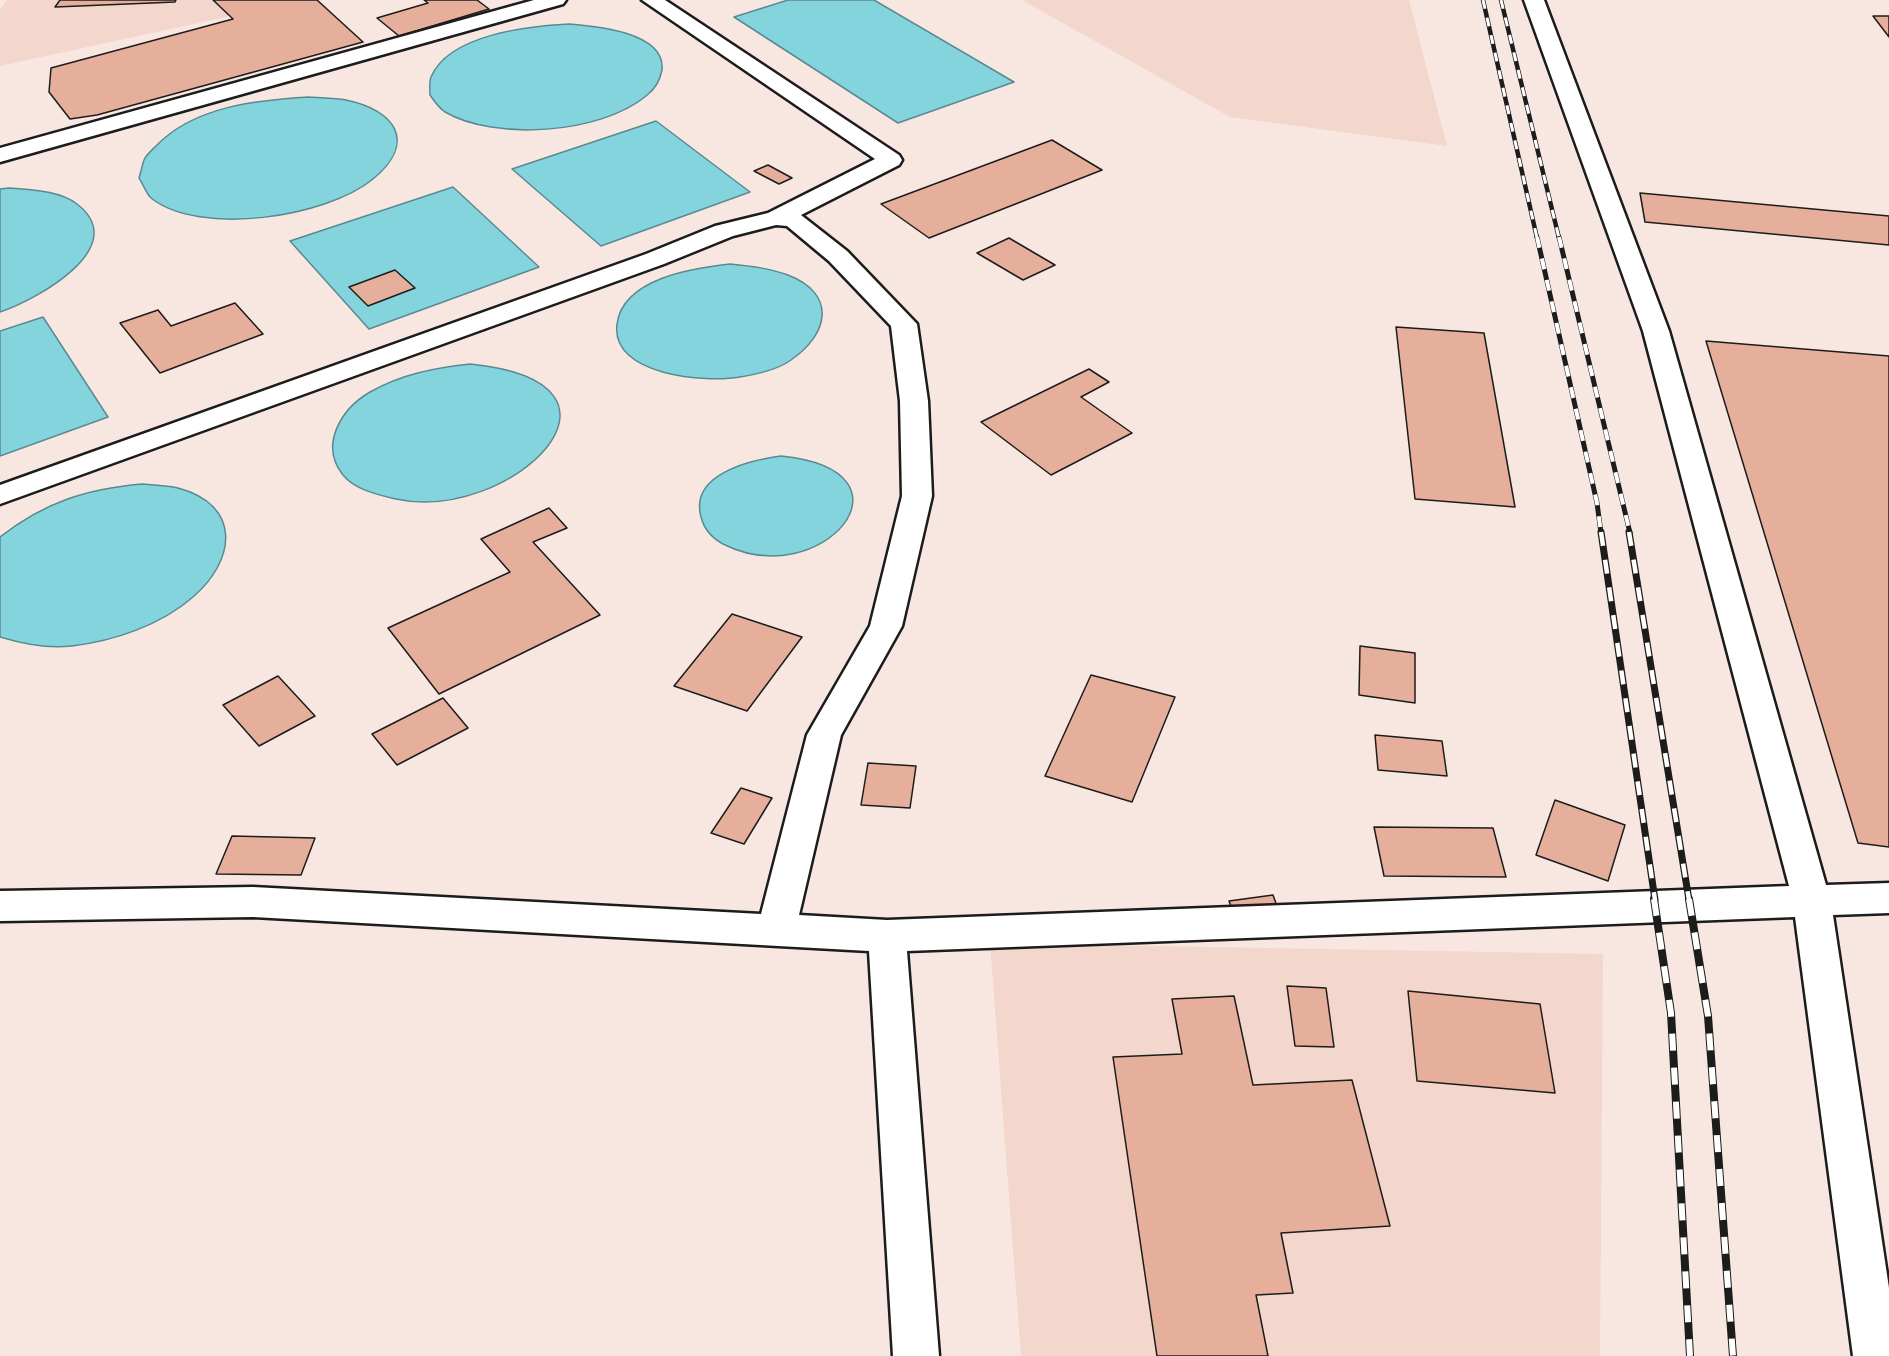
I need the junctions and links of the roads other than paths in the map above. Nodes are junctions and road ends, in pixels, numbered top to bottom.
1 (556, 0) edge
2 (652, 0) edge
3 (1534, 0) edge
4 (0, 155) edge
5 (776, 218) junction
6 (0, 495) edge
7 (1889, 898) edge
8 (1812, 901) junction
9 (0, 906) edge
10 (776, 931) junction
11 (887, 936) junction
12 (916, 1356) edge
13 (1876, 1356) edge

1 - 4 street
2 - 5 street
3 - 8 street
5 - 6 street
5 - 10 street
7 - 8 street
8 - 11 street
8 - 13 street
9 - 10 street
10 - 11 street
11 - 12 street

